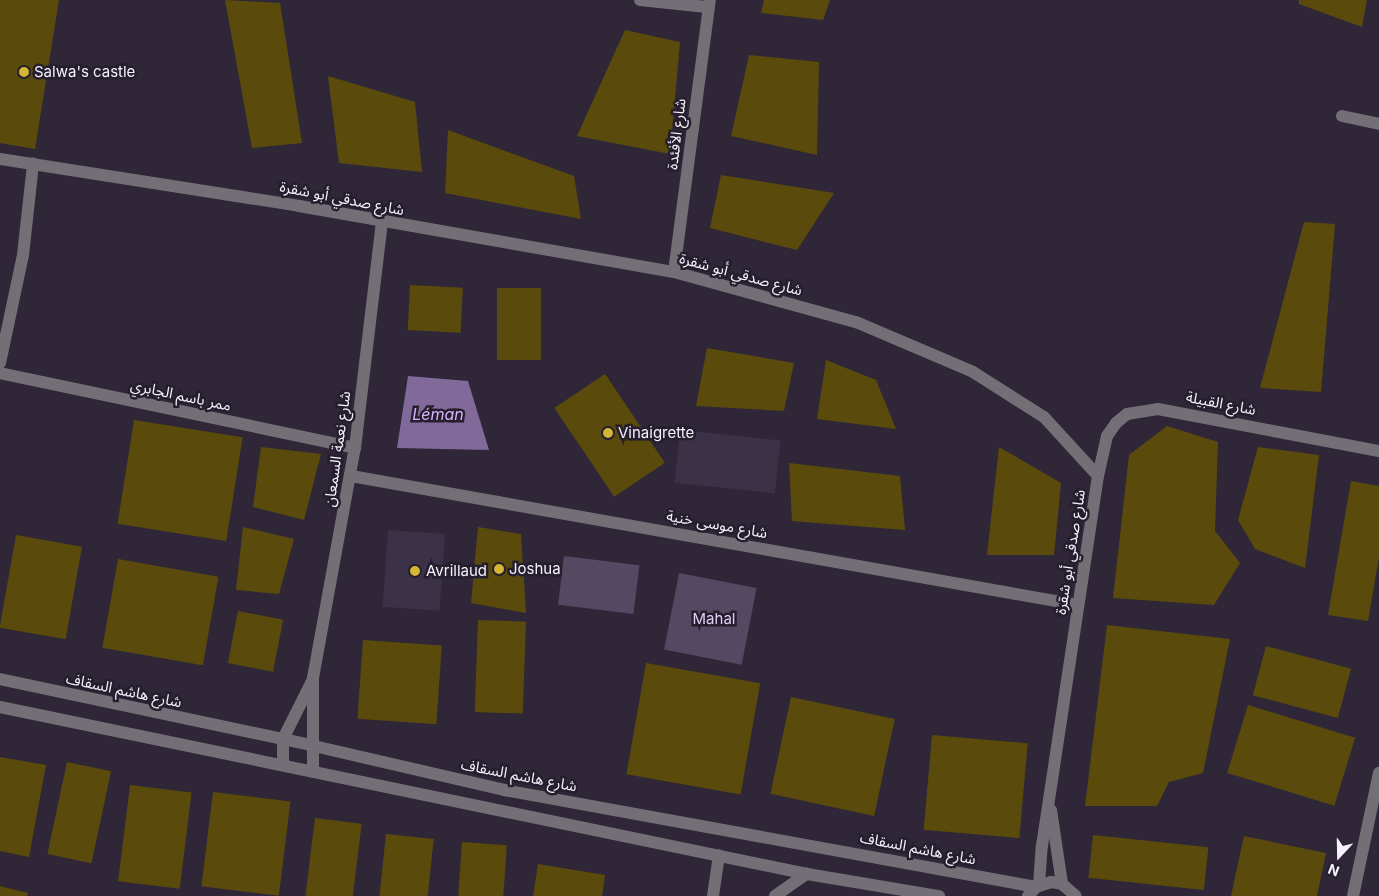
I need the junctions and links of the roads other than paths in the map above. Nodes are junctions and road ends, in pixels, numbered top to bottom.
1 (640, 0) edge
2 (708, 4) edge
3 (1342, 116) dead end
4 (1379, 124) edge
5 (0, 159) edge
6 (32, 164) junction
7 (382, 223) junction
8 (674, 272) junction
9 (0, 363) edge
10 (0, 373) edge
11 (355, 448) junction
12 (1379, 451) edge
13 (351, 476) junction
14 (1098, 476) junction
15 (1078, 604) junction
16 (313, 678) junction
17 (0, 679) edge
18 (0, 707) edge
19 (283, 739) junction
20 (314, 746) junction
21 (282, 765) junction
22 (313, 772) junction
23 (1379, 773) edge
24 (1050, 805) junction
25 (719, 855) junction
26 (807, 874) junction
27 (1062, 884) junction
28 (1034, 889) edge
29 (713, 896) edge
30 (775, 896) edge
31 (938, 896) edge
32 (1076, 896) edge
33 (1353, 896) edge

1 - 2 street
2 - 8 street, شارع الأفئدة
3 - 4 street
5 - 6 street, شارع صدقي أبو شقرة
6 - 7 street, شارع صدقي أبو شقرة
6 - 9 street
7 - 8 street, شارع صدقي أبو شقرة
7 - 11 street, شارع نعمة السمعان
8 - 14 street, شارع صدقي أبو شقرة
10 - 11 street, ممر باسم الجابري
11 - 13 street, شارع نعمة السمعان
12 - 14 street, شارع القبيلة
13 - 15 street, شارع موسى خنية
13 - 16 street, شارع نعمة السمعان
14 - 15 street, شارع صدقي أبو شقرة
15 - 24 street, شارع صدقي أبو شقرة
16 - 19 street, شارع نعمة السمعان
16 - 20 street, شارع نعمة السمعان
17 - 19 street, شارع هاشم السقاف
18 - 21 street
19 - 20 street, شارع هاشم السقاف
19 - 21 street, شارع نعمة السمعان
20 - 22 street, شارع نعمة السمعان
20 - 28 street, شارع هاشم السقاف
21 - 22 street
22 - 25 street
23 - 33 street
24 - 27 street, شارع صدقي أبو شقرة
24 - 28 street, شارع صدقي أبو شقرة
25 - 26 street
25 - 29 street
26 - 30 street
26 - 31 street
27 - 28 street, شارع هاشم السقاف
27 - 32 street

